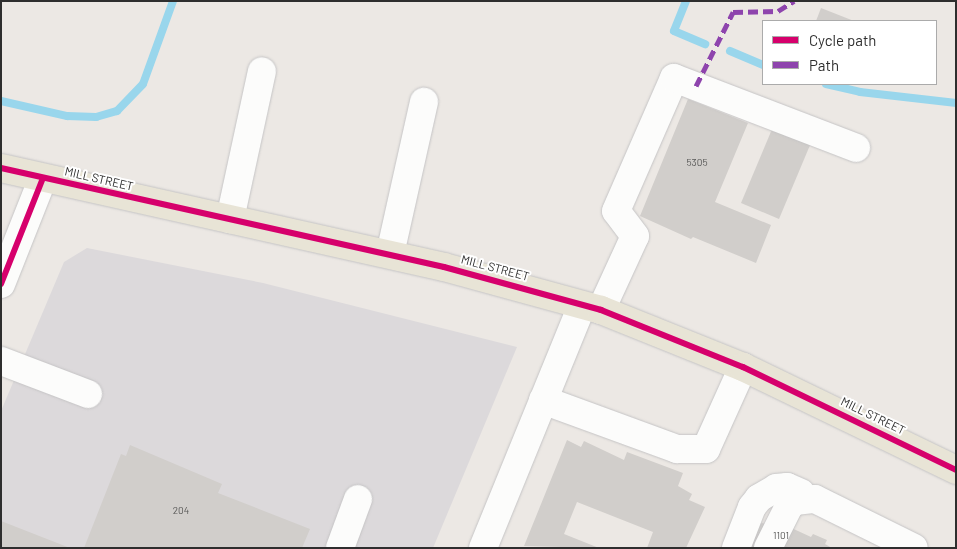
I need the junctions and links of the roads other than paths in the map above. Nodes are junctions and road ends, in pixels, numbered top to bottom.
1 (262, 71) dead end
2 (424, 102) dead end
3 (856, 148) dead end
4 (1, 168) edge
5 (43, 178) junction
6 (230, 220) junction
7 (390, 254) junction
8 (1, 284) edge
9 (591, 308) junction
10 (1, 361) edge
11 (743, 367) junction
12 (88, 394) dead end
13 (543, 400) junction
14 (956, 470) edge
15 (358, 499) dead end
16 (816, 499) junction
17 (340, 548) edge
18 (483, 548) edge
19 (736, 548) edge
20 (753, 548) edge
21 (768, 548) edge
22 (782, 548) edge
23 (914, 548) edge

1 - 6 street
2 - 7 street
3 - 9 street
4 - 5 main road, MILL STREET
5 - 6 main road, MILL STREET
5 - 8 street
6 - 7 main road, MILL STREET
7 - 9 main road, MILL STREET
9 - 11 main road, MILL STREET
9 - 13 street
10 - 12 street
11 - 13 street
11 - 14 main road, MILL STREET
13 - 18 street
15 - 17 street
16 - 19 street
16 - 20 street
16 - 21 street
16 - 22 street
16 - 23 street

